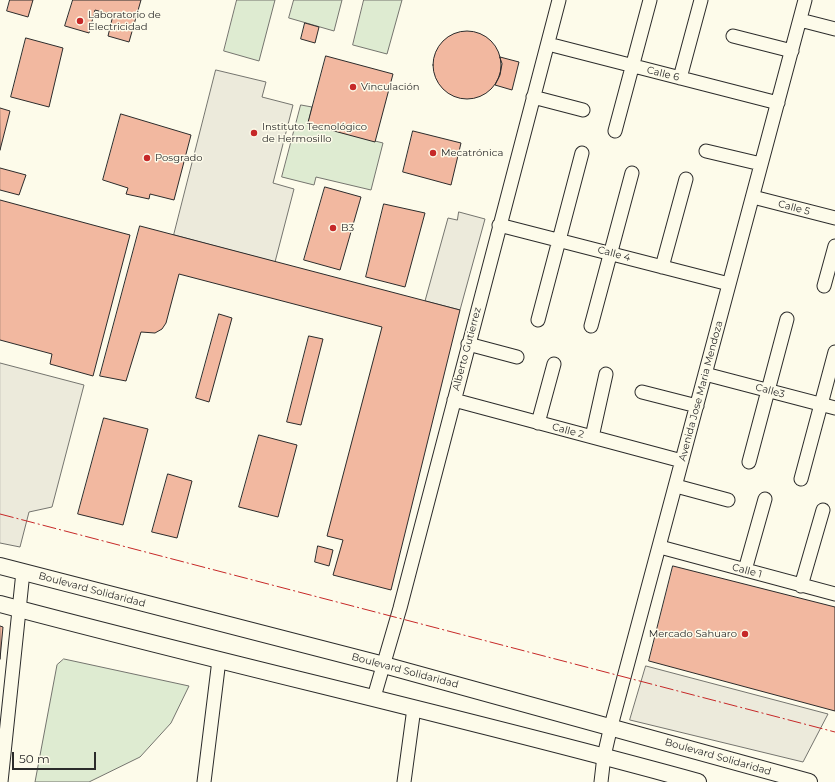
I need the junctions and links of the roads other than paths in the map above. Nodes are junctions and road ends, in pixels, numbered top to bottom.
1 (559, 0) edge
2 (650, 0) edge
3 (701, 0) edge
4 (805, 0) edge
5 (800, 20) junction
6 (835, 29) edge
7 (733, 36) dead end
8 (548, 44) junction
9 (792, 51) junction
10 (632, 66) junction
11 (680, 78) junction
12 (533, 97) junction
13 (778, 104) junction
14 (583, 110) dead end
15 (615, 131) dead end
16 (706, 151) dead end
17 (582, 153) dead end
18 (762, 164) junction
19 (632, 173) dead end
20 (686, 178) dead end
21 (753, 197) junction
22 (835, 218) edge
23 (499, 224) junction
24 (559, 240) junction
25 (835, 246) edge
26 (610, 253) junction
27 (662, 267) junction
28 (729, 284) junction
29 (824, 286) dead end
30 (787, 319) dead end
31 (538, 320) dead end
32 (591, 326) dead end
33 (468, 344) junction
34 (835, 352) edge
35 (517, 357) dead end
36 (554, 364) dead end
37 (606, 374) dead end
38 (705, 374) junction
39 (768, 390) junction
40 (642, 392) dead end
41 (454, 400) junction
42 (821, 404) junction
43 (697, 406) junction
44 (835, 408) edge
45 (538, 423) junction
46 (592, 437) junction
47 (682, 461) junction
48 (749, 462) dead end
49 (801, 479) dead end
50 (676, 486) junction
51 (765, 499) dead end
52 (728, 500) dead end
53 (823, 510) dead end
54 (660, 547) junction
55 (0, 566) edge
56 (745, 570) junction
57 (23, 572) junction
58 (801, 586) junction
59 (835, 594) edge
60 (0, 604) edge
61 (18, 609) junction
62 (219, 660) junction
63 (384, 665) junction
64 (374, 697) junction
65 (414, 708) junction
66 (611, 726) junction
67 (604, 756) junction
68 (1, 782) edge
69 (204, 782) edge
70 (404, 782) edge
71 (601, 782) edge
72 (698, 782) edge
73 (809, 782) edge

1 - 8 street, Alberto Gutierrez
2 - 10 street
3 - 11 street
4 - 5 street, Avenida Jose Maria Mendoza
5 - 6 street
5 - 9 street, Avenida Jose Maria Mendoza
7 - 9 street
8 - 10 street, Calle 6
8 - 12 street, Alberto Gutierrez
9 - 13 street, Avenida Jose Maria Mendoza
10 - 11 street, Calle 6
10 - 15 street
11 - 13 street, Calle 6
12 - 14 street
12 - 23 street, Alberto Gutierrez
13 - 18 street, Avenida Jose Maria Mendoza
16 - 18 street
17 - 24 street
18 - 21 street, Avenida Jose Maria Mendoza
19 - 26 street
20 - 27 street
21 - 22 street, Calle 5
21 - 28 street, Avenida Jose Maria Mendoza
23 - 24 street, Calle 4
23 - 33 street, Alberto Gutierrez
24 - 26 street, Calle 4
24 - 31 street
25 - 29 street
26 - 27 street, Calle 4
26 - 32 street
27 - 28 street, Calle 4
28 - 38 street, Avenida Jose Maria Mendoza
30 - 39 street
33 - 35 street
33 - 41 street, Alberto Gutierrez
34 - 42 street
36 - 45 street
37 - 46 street
38 - 39 street, Calle3
38 - 43 street, Avenida Jose Maria Mendoza
39 - 42 street, Calle3
39 - 48 street
40 - 43 street
41 - 45 street, Calle 2
41 - 63 street, Alberto Gutierrez
42 - 44 street, Calle3
42 - 49 street
43 - 47 street, Avenida Jose Maria Mendoza
45 - 46 street, Calle 2
46 - 47 street, Calle 2
47 - 50 street, Avenida Jose Maria Mendoza
50 - 52 street
50 - 54 street, Avenida Jose Maria Mendoza
51 - 56 street
53 - 58 street
54 - 56 street, Calle 1
54 - 66 street, Avenida Jose Maria Mendoza
55 - 57 main road, Boulevard Solidaridad
56 - 58 street, Calle 1
57 - 61 street
57 - 63 main road, Boulevard Solidaridad
58 - 59 street, Calle 1
60 - 61 main road
61 - 62 main road
61 - 68 street
62 - 64 main road
62 - 69 street
63 - 64 street, Alberto Gutierrez
63 - 66 main road, Boulevard Solidaridad
64 - 65 main road
65 - 67 main road
65 - 70 street
66 - 67 street, Avenida Jose Maria Mendoza
66 - 73 main road, Boulevard Solidaridad
67 - 71 street, Avenida Jose Maria Mendoza
67 - 72 main road

